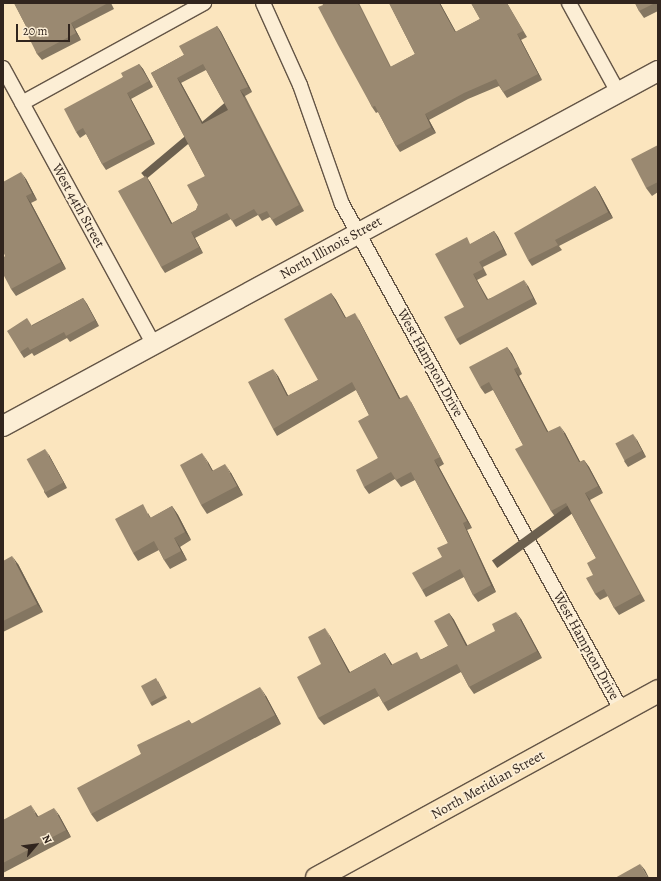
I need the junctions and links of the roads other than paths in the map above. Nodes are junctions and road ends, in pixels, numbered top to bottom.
1 (204, 3) edge
2 (263, 3) edge
3 (569, 3) edge
4 (3, 68) edge
5 (658, 71) edge
6 (618, 92) junction
7 (22, 103) junction
8 (358, 233) junction
9 (154, 345) junction
10 (3, 426) edge
11 (658, 691) edge
12 (622, 711) junction
13 (317, 878) edge

1 - 7 street
2 - 8 street, West Hampton Drive
3 - 6 street
4 - 7 street, West 44th Street
5 - 6 street, North Illinois Street
6 - 8 street, North Illinois Street
7 - 9 street, West 44th Street
8 - 9 street, North Illinois Street
8 - 12 street, West Hampton Drive
9 - 10 street, North Illinois Street
11 - 12 main road, North Meridian Street
12 - 13 main road, North Meridian Street

